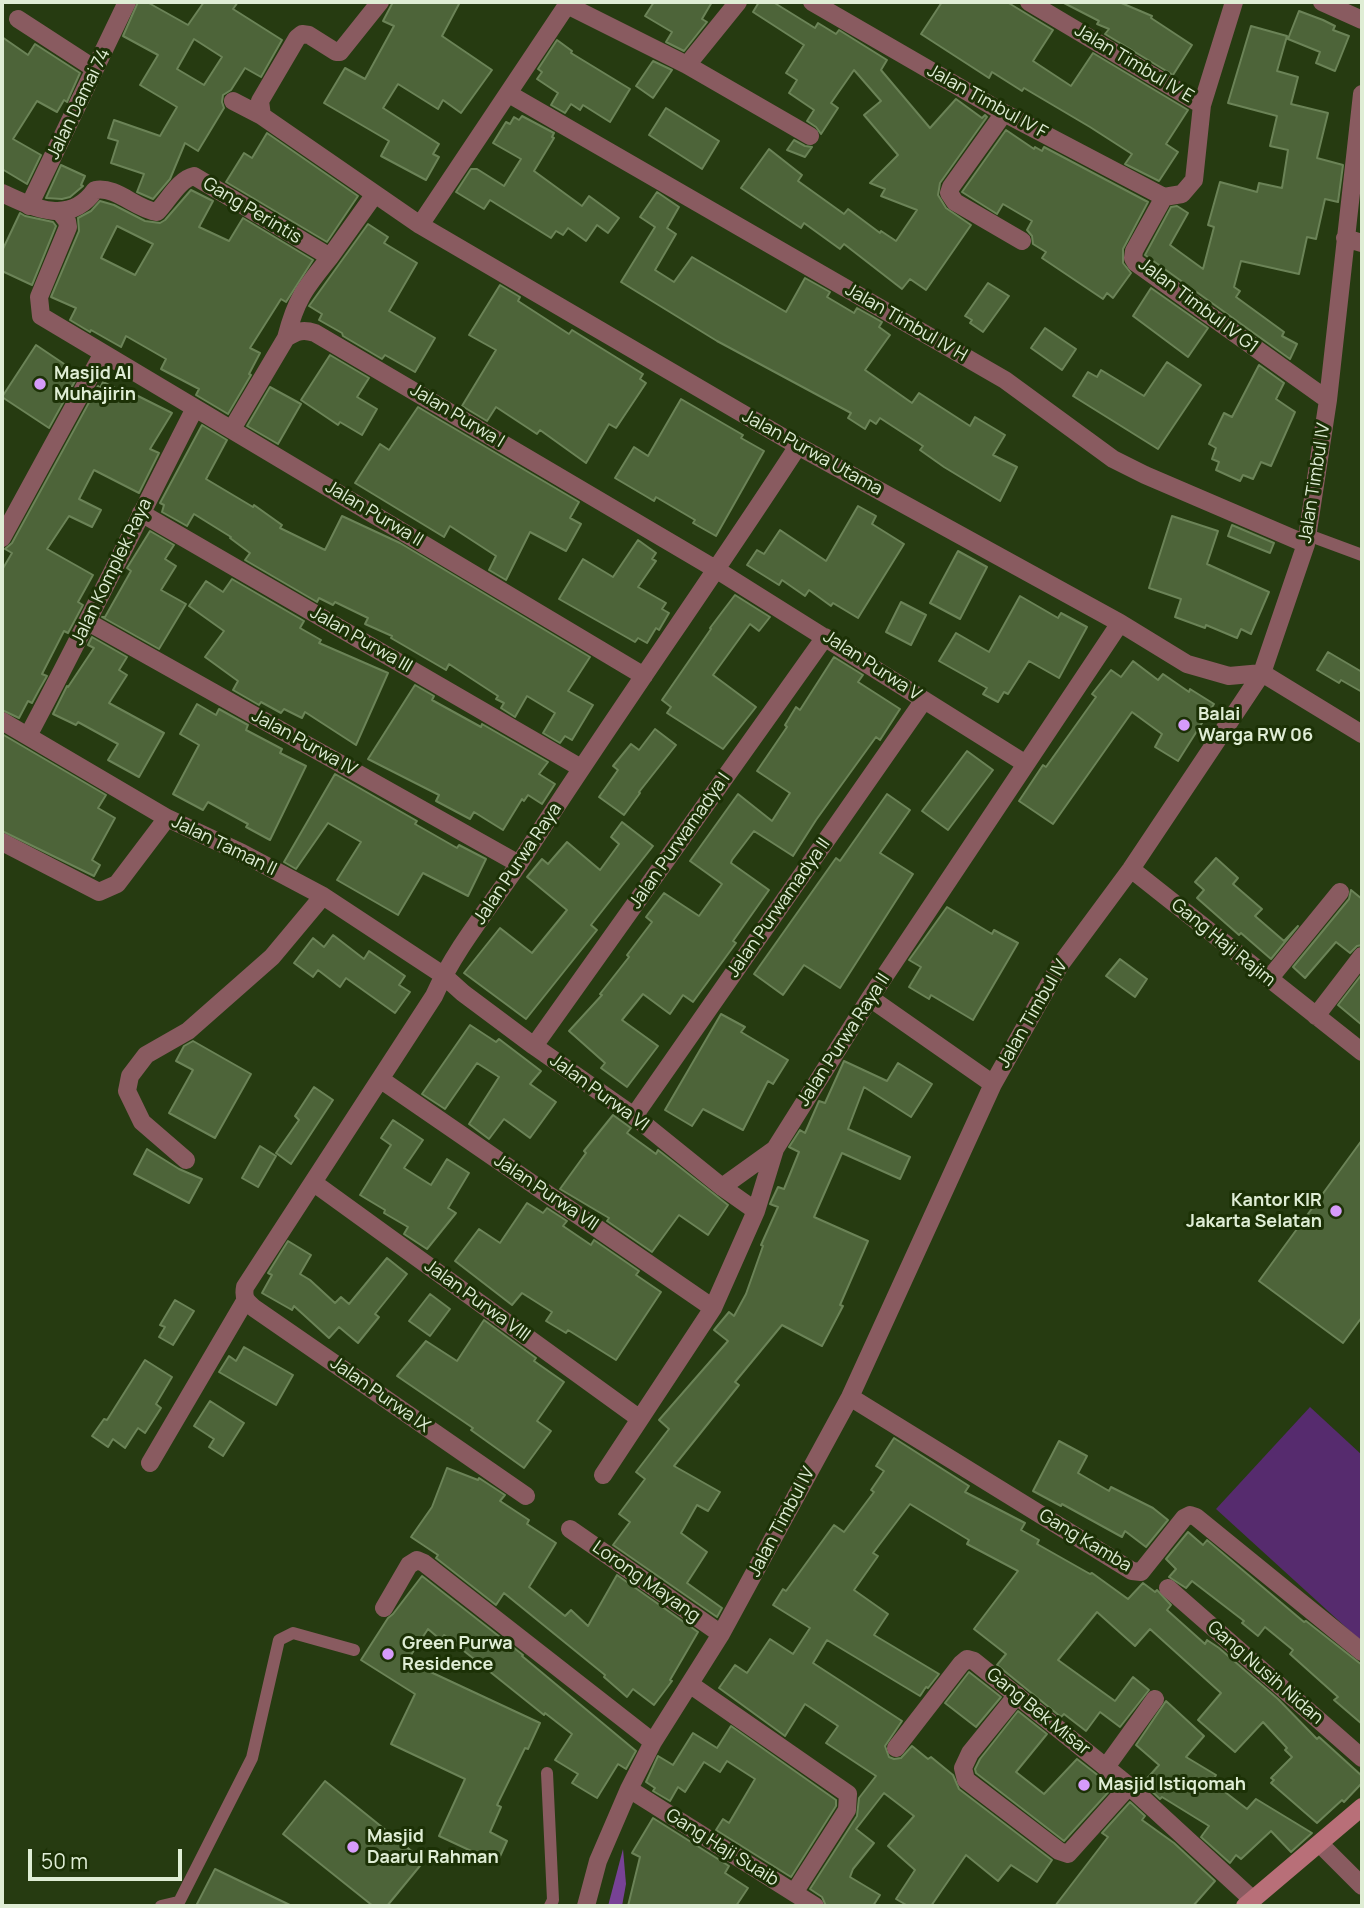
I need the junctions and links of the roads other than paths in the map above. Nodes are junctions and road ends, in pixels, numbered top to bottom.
1 (127, 2) edge
2 (380, 2) edge
3 (738, 2) edge
4 (812, 2) edge
5 (1030, 2) edge
6 (1234, 2) edge
7 (1322, 2) edge
8 (18, 19) dead end
9 (1362, 20) edge
10 (687, 65) junction
11 (96, 69) junction
12 (509, 94) junction
13 (1362, 94) edge
14 (233, 101) dead end
15 (1202, 105) junction
16 (1004, 113) junction
17 (262, 116) junction
18 (810, 136) dead end
19 (2, 193) edge
20 (375, 194) junction
21 (1164, 197) junction
22 (29, 206) junction
23 (60, 212) junction
24 (420, 225) junction
25 (1022, 241) dead end
26 (1354, 241) edge
27 (330, 257) junction
28 (286, 338) junction
29 (103, 352) junction
30 (1328, 400) junction
31 (195, 408) junction
32 (232, 429) junction
33 (798, 446) junction
34 (141, 513) junction
35 (2, 538) edge
36 (1307, 539) junction
37 (1362, 555) edge
38 (717, 570) junction
39 (88, 622) junction
40 (1120, 623) junction
41 (825, 636) junction
42 (1262, 673) junction
43 (644, 676) junction
44 (924, 700) junction
45 (2, 721) edge
46 (1362, 734) edge
47 (27, 736) junction
48 (1026, 764) junction
49 (581, 768) junction
50 (167, 818) junction
51 (2, 842) edge
52 (519, 864) junction
53 (1131, 869) junction
54 (1339, 892) dead end
55 (323, 896) junction
56 (1362, 956) edge
57 (443, 975) junction
58 (1269, 979) junction
59 (870, 999) junction
60 (1316, 1016) junction
61 (534, 1046) junction
62 (1362, 1052) edge
63 (380, 1079) junction
64 (993, 1084) junction
65 (634, 1116) junction
66 (775, 1149) junction
67 (186, 1160) dead end
68 (314, 1182) junction
69 (722, 1187) junction
70 (756, 1211) junction
71 (245, 1294) junction
72 (713, 1308) junction
73 (850, 1397) junction
74 (640, 1419) junction
75 (150, 1463) dead end
76 (603, 1475) dead end
77 (526, 1496) dead end
78 (570, 1529) dead end
79 (1168, 1588) dead end
80 (384, 1608) dead end
81 (722, 1634) junction
82 (354, 1650) dead end
83 (1362, 1652) edge
84 (691, 1685) junction
85 (1017, 1695) junction
86 (1155, 1699) dead end
87 (653, 1742) junction
88 (896, 1748) dead end
89 (1362, 1759) edge
90 (1106, 1767) junction
91 (547, 1773) dead end
92 (1129, 1786) junction
93 (629, 1789) junction
94 (1362, 1807) edge
95 (1324, 1848) junction
96 (1362, 1886) edge
97 (794, 1893) junction
98 (1249, 1903) edge
99 (177, 1904) edge
100 (161, 1906) edge
101 (551, 1906) edge
102 (586, 1906) edge
103 (815, 1906) edge

1 - 11 street, Jalan Damai 74
2 - 17 street
3 - 10 street
4 - 16 street, Jalan Timbul IV F
5 - 15 street, Jalan Timbul IV E
6 - 15 street
7 - 9 street
8 - 11 street
10 - 12 street
10 - 18 street
11 - 22 street, Jalan Damai 74
12 - 24 street
12 - 36 street, Jalan Timbul IV H
13 - 26 street, Jalan Timbul IV
14 - 17 street, Jalan Purwa Utama
15 - 21 street
16 - 21 street, Jalan Timbul IV F
16 - 25 street
17 - 20 street, Jalan Purwa Utama
19 - 22 street
20 - 24 street, Jalan Purwa Utama
20 - 27 street
21 - 30 street, Jalan Timbul IV G1
22 - 23 street
23 - 27 street, Gang Perintis
23 - 29 street, Jalan Purwa II
24 - 33 street, Jalan Purwa Utama
26 - 30 street, Jalan Timbul IV
27 - 28 street
28 - 32 street
28 - 38 street, Jalan Purwa I
29 - 31 street, Jalan Purwa II
29 - 35 street
30 - 36 street, Jalan Timbul IV
31 - 32 street, Jalan Purwa II
31 - 34 street, Jalan Komplek Raya
32 - 43 street, Jalan Purwa II
33 - 38 street, Jalan Purwa Raya
33 - 40 street, Jalan Purwa Utama
34 - 39 street, Jalan Komplek Raya
34 - 49 street, Jalan Purwa III
36 - 37 lane
36 - 42 street, Jalan Timbul IV
38 - 41 street, Jalan Purwa V
38 - 43 street, Jalan Purwa Raya
39 - 47 street, Jalan Komplek Raya
39 - 52 street, Jalan Purwa IV
40 - 42 street, Jalan Purwa Utama
40 - 48 street, Jalan Purwa Raya II
41 - 44 street, Jalan Purwa V
41 - 61 street, Jalan Purwamadya I
42 - 46 street
42 - 53 street, Jalan Timbul IV
43 - 49 street, Jalan Purwa Raya
44 - 48 street, Jalan Purwa V
44 - 65 street, Jalan Purwamadya II
45 - 47 street, Jalan Taman II
47 - 50 street, Jalan Taman II
48 - 59 street, Jalan Purwa Raya II
49 - 52 street, Jalan Purwa Raya
50 - 51 street
50 - 55 street, Jalan Taman II
52 - 57 street, Jalan Purwa Raya
53 - 58 street, Gang Haji Rajim
53 - 64 street, Jalan Timbul IV
54 - 58 street
55 - 57 street, Jalan Taman II
55 - 67 street
56 - 60 street
57 - 61 street, Jalan Purwa VI
57 - 63 street, Jalan Purwa Raya
58 - 60 street, Gang Haji Rajim
59 - 64 street
59 - 66 street, Jalan Purwa Raya II
60 - 62 street, Gang Haji Rajim
61 - 65 street, Jalan Purwa VI
63 - 68 street, Jalan Purwa Raya
63 - 72 street, Jalan Purwa VII
64 - 73 street, Jalan Timbul IV
65 - 69 street, Jalan Purwa VI
66 - 69 street
66 - 70 street, Jalan Purwa Raya II
68 - 71 street, Jalan Purwa Raya
68 - 74 street, Jalan Purwa VIII
69 - 70 street, Jalan Purwa VI
70 - 72 street, Jalan Purwa Raya II
71 - 75 street, Jalan Purwa Raya
71 - 77 street, Jalan Purwa IX
72 - 74 street, Jalan Purwa Raya II
73 - 81 street, Jalan Timbul IV
73 - 83 street, Gang Kamba
74 - 76 street, Jalan Purwa Raya II
78 - 81 street, Lorong Mayang
79 - 89 street, Gang Nusih Nidan
80 - 87 street
81 - 84 street, Jalan Timbul IV
82 - 99 lane
84 - 87 street, Jalan Timbul IV
84 - 97 street
85 - 88 street, Gang Bek Misar
85 - 90 street, Gang Bek Misar
85 - 92 street
86 - 90 street
87 - 93 street, Jalan Timbul IV
90 - 92 street, Gang Bek Misar
91 - 101 lane
92 - 98 street, Gang Bek Misar
93 - 97 street, Gang Haji Suaib
93 - 102 street, Jalan Timbul IV
94 - 95 main road
95 - 96 street
95 - 98 main road
97 - 103 street, Gang Haji Suaib
99 - 100 lane

